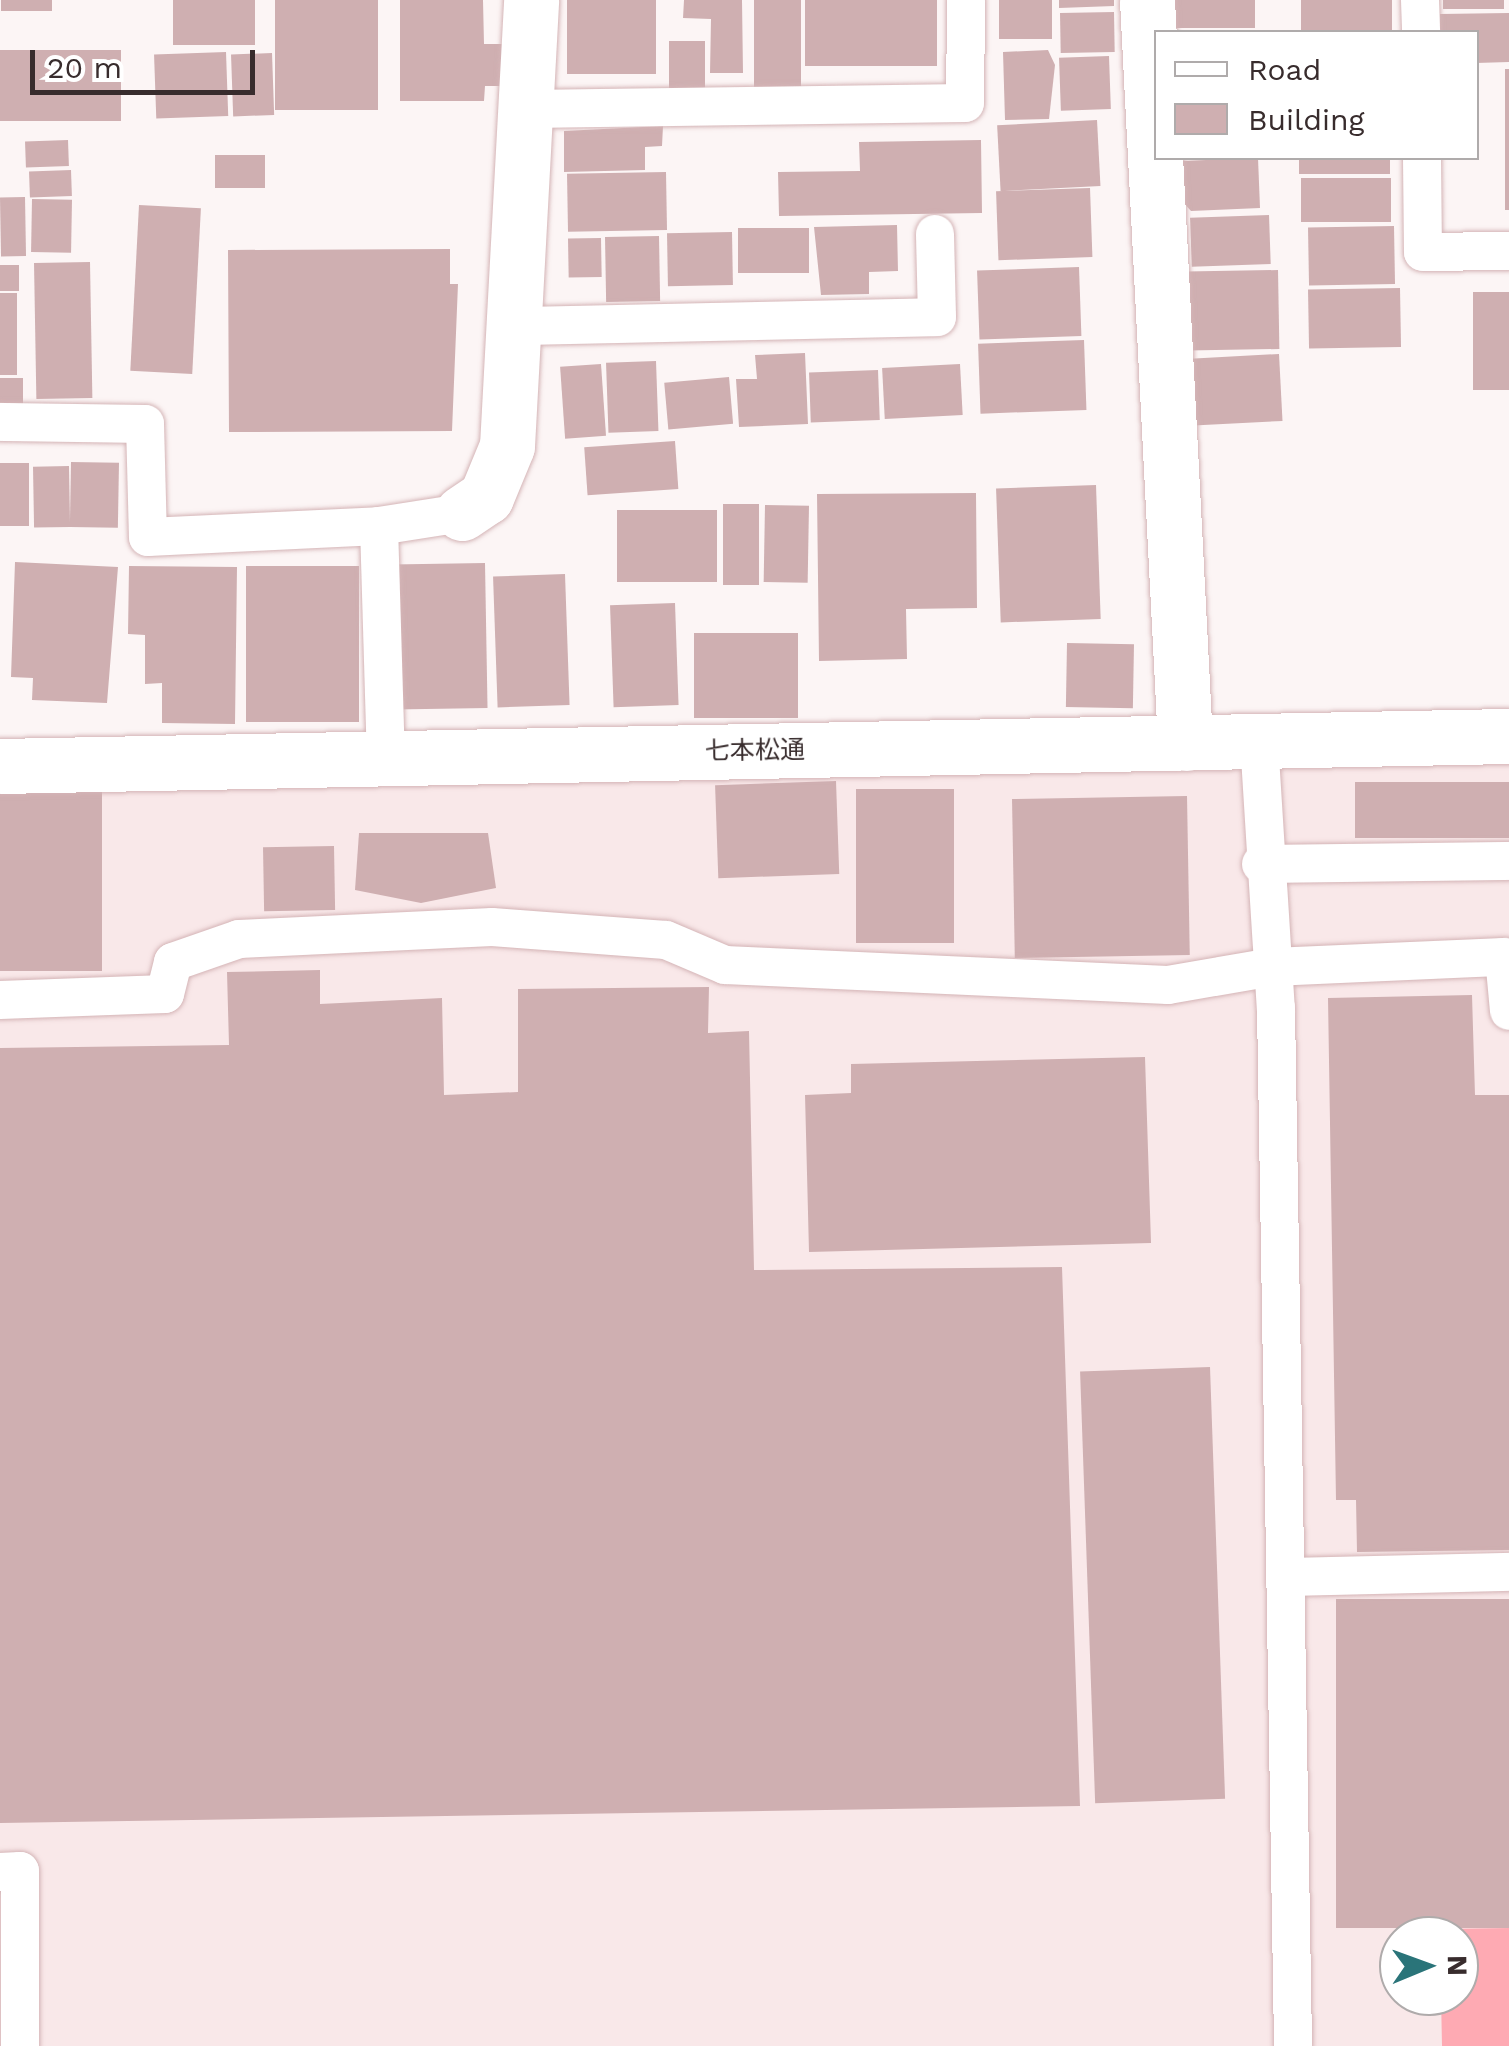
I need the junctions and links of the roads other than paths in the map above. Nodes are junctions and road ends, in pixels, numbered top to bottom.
1 (531, 0) edge
2 (966, 0) edge
3 (1146, 0) edge
4 (1420, 0) edge
5 (1420, 30) edge
6 (528, 109) junction
7 (1154, 152) edge
8 (1154, 160) edge
9 (1422, 160) edge
10 (936, 234) dead end
11 (1509, 250) edge
12 (520, 326) junction
13 (0, 422) edge
14 (462, 513) joint
15 (379, 526) junction
16 (1509, 736) edge
17 (1258, 741) junction
18 (1185, 743) junction
19 (386, 758) junction
20 (0, 766) edge
21 (1509, 861) edge
22 (1261, 864) junction
23 (1272, 966) junction
24 (0, 1000) edge
25 (1509, 1010) edge
26 (1509, 1572) edge
27 (1286, 1578) junction
28 (0, 1872) edge
29 (20, 2046) edge
30 (1292, 2046) edge

1 - 6 street
2 - 6 lane
3 - 7 street
4 - 5 lane
6 - 12 street
8 - 18 street
9 - 11 lane
10 - 12 lane
12 - 14 street
13 - 15 lane
14 - 15 lane
15 - 19 lane
16 - 17 street, 七本松通
17 - 18 street, 七本松通
17 - 22 lane
18 - 19 street, 七本松通
19 - 20 street, 七本松通
21 - 22 lane
22 - 23 lane
23 - 24 lane
23 - 25 lane
23 - 27 lane
26 - 27 lane
27 - 30 lane
28 - 29 lane

